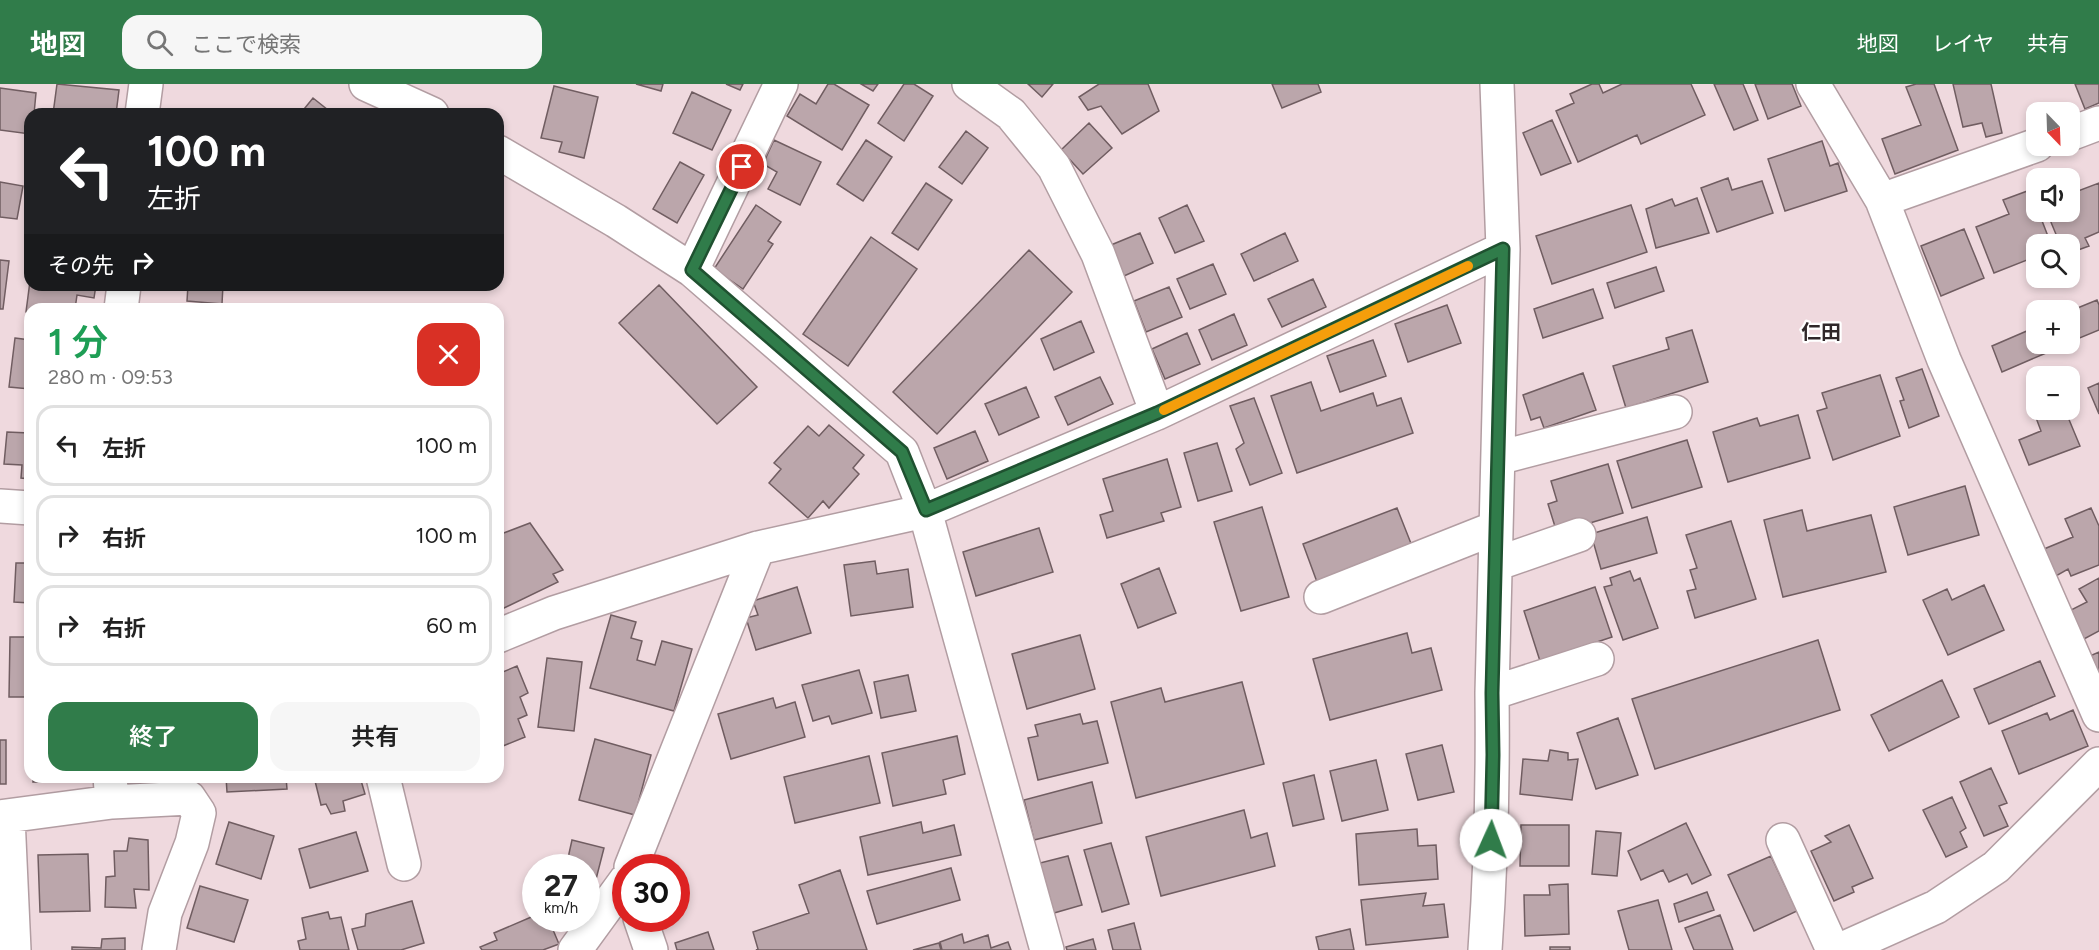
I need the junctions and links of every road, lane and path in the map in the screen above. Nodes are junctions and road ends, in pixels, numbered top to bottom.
1 (146, 84) edge
2 (366, 84) edge
3 (781, 84) edge
4 (969, 84) edge
5 (1497, 84) edge
6 (1813, 84) edge
7 (143, 108) edge
8 (419, 108) edge
9 (2099, 123) edge
10 (2080, 130) edge
11 (2026, 149) edge
12 (504, 156) edge
13 (1882, 200) junction
14 (1503, 249) junction
15 (692, 270) junction
16 (1675, 412) dead end
17 (1157, 413) junction
18 (1498, 458) junction
19 (0, 506) edge
20 (24, 508) edge
21 (926, 510) junction
22 (1495, 528) junction
23 (1579, 535) dead end
24 (758, 548) junction
25 (1496, 564) junction
26 (1321, 597) dead end
27 (504, 634) edge
28 (1597, 659) dead end
29 (1492, 693) junction
30 (2099, 715) edge
31 (2099, 764) edge
32 (384, 783) edge
33 (111, 789) edge
34 (4, 817) edge
35 (1783, 840) dead end
36 (636, 854) edge
37 (404, 864) dead end
38 (612, 899) edge
39 (645, 932) edge
40 (14, 950) edge
41 (159, 950) edge
42 (575, 950) edge
43 (651, 950) edge
44 (1047, 950) edge
45 (1485, 950) edge
46 (1833, 950) edge
47 (1840, 950) edge

1 - 7 street
2 - 8 street
3 - 15 street
4 - 17 street
5 - 14 street
6 - 13 street
9 - 10 street
11 - 13 street
12 - 15 street
13 - 30 street
14 - 17 street
14 - 18 street
15 - 21 street
16 - 18 street
17 - 21 street
18 - 22 street
19 - 20 street
21 - 24 street
21 - 44 street
22 - 25 street
22 - 26 street
23 - 25 street
24 - 27 street
24 - 36 street
25 - 29 street
28 - 29 street
29 - 45 street
31 - 47 street
32 - 37 street
33 - 34 street
33 - 41 street
34 - 40 street
35 - 46 street
38 - 42 street
39 - 43 street

